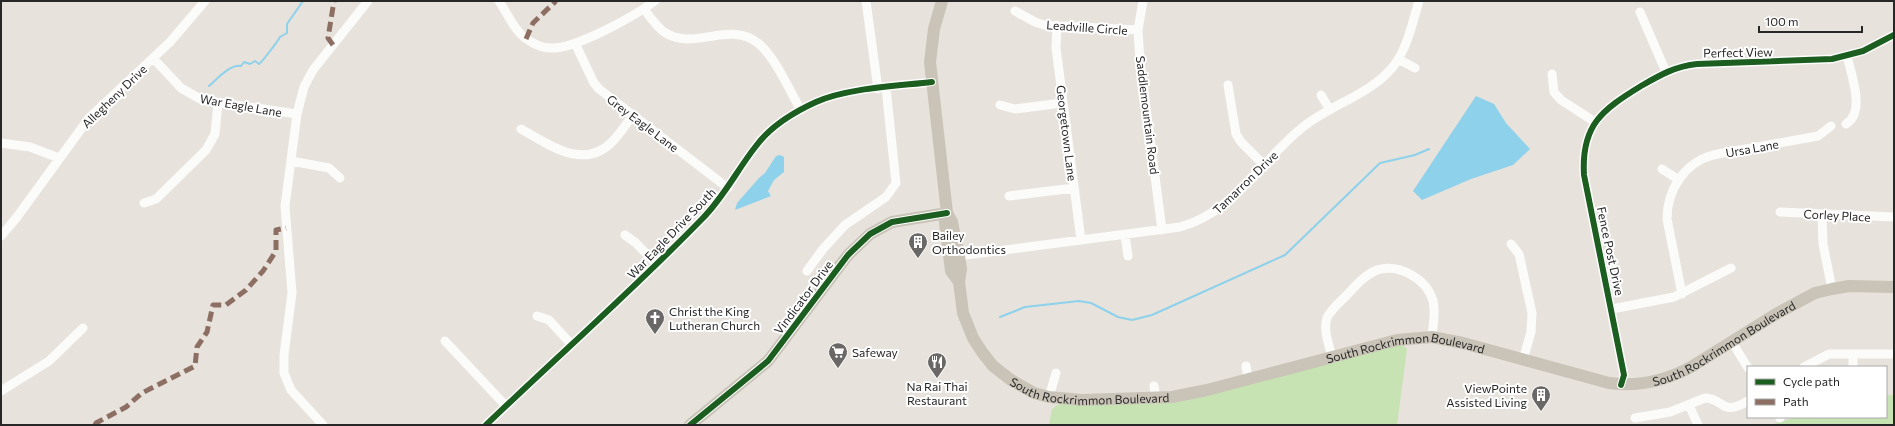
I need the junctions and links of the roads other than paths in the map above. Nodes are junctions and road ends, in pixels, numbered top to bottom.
1 (205, 1) edge
2 (368, 1) edge
3 (499, 1) edge
4 (655, 1) edge
5 (866, 1) edge
6 (942, 1) edge
7 (1143, 1) edge
8 (1419, 1) edge
9 (644, 9) junction
10 (1015, 11) dead end
11 (1640, 12) dead end
12 (1057, 25) junction
13 (1138, 30) junction
14 (1894, 35) edge
15 (575, 43) junction
16 (1846, 56) junction
17 (153, 58) junction
18 (1398, 59) junction
19 (1416, 68) dead end
20 (1666, 72) junction
21 (1552, 74) dead end
22 (932, 82) junction
23 (1228, 85) dead end
24 (882, 88) junction
25 (1321, 95) dead end
26 (218, 103) junction
27 (1062, 103) junction
28 (1000, 105) dead end
29 (801, 110) junction
30 (1330, 110) junction
31 (297, 114) junction
32 (633, 115) junction
33 (1595, 122) junction
34 (1846, 124) dead end
35 (1831, 126) dead end
36 (521, 128) dead end
37 (1, 144) edge
38 (59, 158) junction
39 (291, 161) junction
40 (1264, 165) junction
41 (1662, 169) dead end
42 (340, 178) dead end
43 (1678, 180) junction
44 (728, 188) junction
45 (1074, 188) junction
46 (1009, 196) dead end
47 (144, 203) dead end
48 (1780, 212) dead end
49 (947, 213) junction
50 (1822, 215) junction
51 (1894, 217) edge
52 (1162, 230) junction
53 (625, 235) dead end
54 (1125, 235) junction
55 (1, 236) edge
56 (1081, 240) junction
57 (1511, 244) dead end
58 (959, 256) junction
59 (1128, 256) dead end
60 (657, 265) junction
61 (1731, 268) dead end
62 (807, 271) dead end
63 (959, 282) junction
64 (1894, 287) edge
65 (1832, 288) junction
66 (1682, 294) junction
67 (1612, 309) junction
68 (537, 316) dead end
69 (83, 328) dead end
70 (1432, 337) junction
71 (445, 341) dead end
72 (1732, 342) junction
73 (571, 344) junction
74 (1853, 354) junction
75 (1894, 354) edge
76 (1332, 356) junction
77 (1522, 360) junction
78 (1246, 366) dead end
79 (1747, 366) edge
80 (1806, 366) edge
81 (1853, 366) edge
82 (1056, 372) dead end
83 (1248, 379) junction
84 (1621, 385) junction
85 (1154, 386) dead end
86 (1, 391) edge
87 (1049, 397) junction
88 (1156, 399) junction
89 (1747, 402) edge
90 (1689, 405) junction
91 (506, 406) junction
92 (1635, 418) dead end
93 (323, 425) edge
94 (486, 425) edge
95 (690, 425) edge
96 (1698, 425) edge

1 - 17 street, Allegheny Drive
2 - 31 street
3 - 15 street
4 - 9 street
5 - 24 street
6 - 22 main road, South Rockrimmon Boulevard
7 - 13 street, Saddlemountain Road
8 - 18 street, Tamarron Drive
9 - 15 street
9 - 29 street
10 - 12 street, Leadville Circle
11 - 20 street
12 - 13 street, Leadville Circle
12 - 27 street, Georgetown Lane
13 - 52 street, Saddlemountain Road
14 - 16 street, Perfect View
15 - 32 street, Grey Eagle Lane
16 - 20 street, Perfect View
16 - 34 street
17 - 26 street, War Eagle Lane
17 - 38 street, Allegheny Drive
18 - 19 street
18 - 30 street, Tamarron Drive
20 - 33 street, Perfect View
21 - 33 street
22 - 24 street, War Eagle Drive South
22 - 49 main road, South Rockrimmon Boulevard
23 - 40 street
24 - 29 street, War Eagle Drive South
24 - 62 street
25 - 30 street
26 - 31 street, War Eagle Lane
26 - 47 street
27 - 28 street
27 - 45 street, Georgetown Lane
29 - 44 street, War Eagle Drive South
30 - 40 street, Tamarron Drive
31 - 39 street
32 - 36 street
32 - 44 street, Grey Eagle Lane
33 - 67 street, Fence Post Drive
35 - 43 street, Ursa Lane
37 - 38 street
38 - 55 street, Allegheny Drive
39 - 42 street
39 - 93 street
40 - 52 street, Tamarron Drive
41 - 43 street
43 - 66 street, Ursa Lane
44 - 60 street, War Eagle Drive South
45 - 46 street
45 - 56 street, Georgetown Lane
48 - 50 street, Corley Place
49 - 58 main road, South Rockrimmon Boulevard
49 - 63 main road, South Rockrimmon Boulevard
49 - 95 main road, Vindicator Drive
50 - 51 street, Corley Place
50 - 65 street
52 - 54 street, Tamarron Drive
53 - 60 street, War Eagle Drive South
54 - 56 street, Tamarron Drive
54 - 59 street
56 - 58 street, Tamarron Drive
57 - 77 street
58 - 63 main road, South Rockrimmon Boulevard
60 - 73 street, War Eagle Drive South
61 - 66 street
63 - 87 main road, South Rockrimmon Boulevard
64 - 65 main road, South Rockrimmon Boulevard
65 - 72 main road, South Rockrimmon Boulevard
66 - 67 street
67 - 84 street, Fence Post Drive
68 - 73 street
69 - 86 street
70 - 76 main road, South Rockrimmon Boulevard
70 - 76 street
70 - 77 main road, South Rockrimmon Boulevard
71 - 91 street
72 - 79 street
72 - 84 main road, South Rockrimmon Boulevard
73 - 91 street, War Eagle Drive South
74 - 75 street
74 - 80 street
74 - 81 street
76 - 83 main road, South Rockrimmon Boulevard
77 - 84 main road, South Rockrimmon Boulevard
78 - 83 street
82 - 87 street
83 - 88 main road, South Rockrimmon Boulevard
85 - 88 street
87 - 88 main road, South Rockrimmon Boulevard
89 - 90 street
90 - 92 street
90 - 96 street
91 - 94 street, War Eagle Drive South

